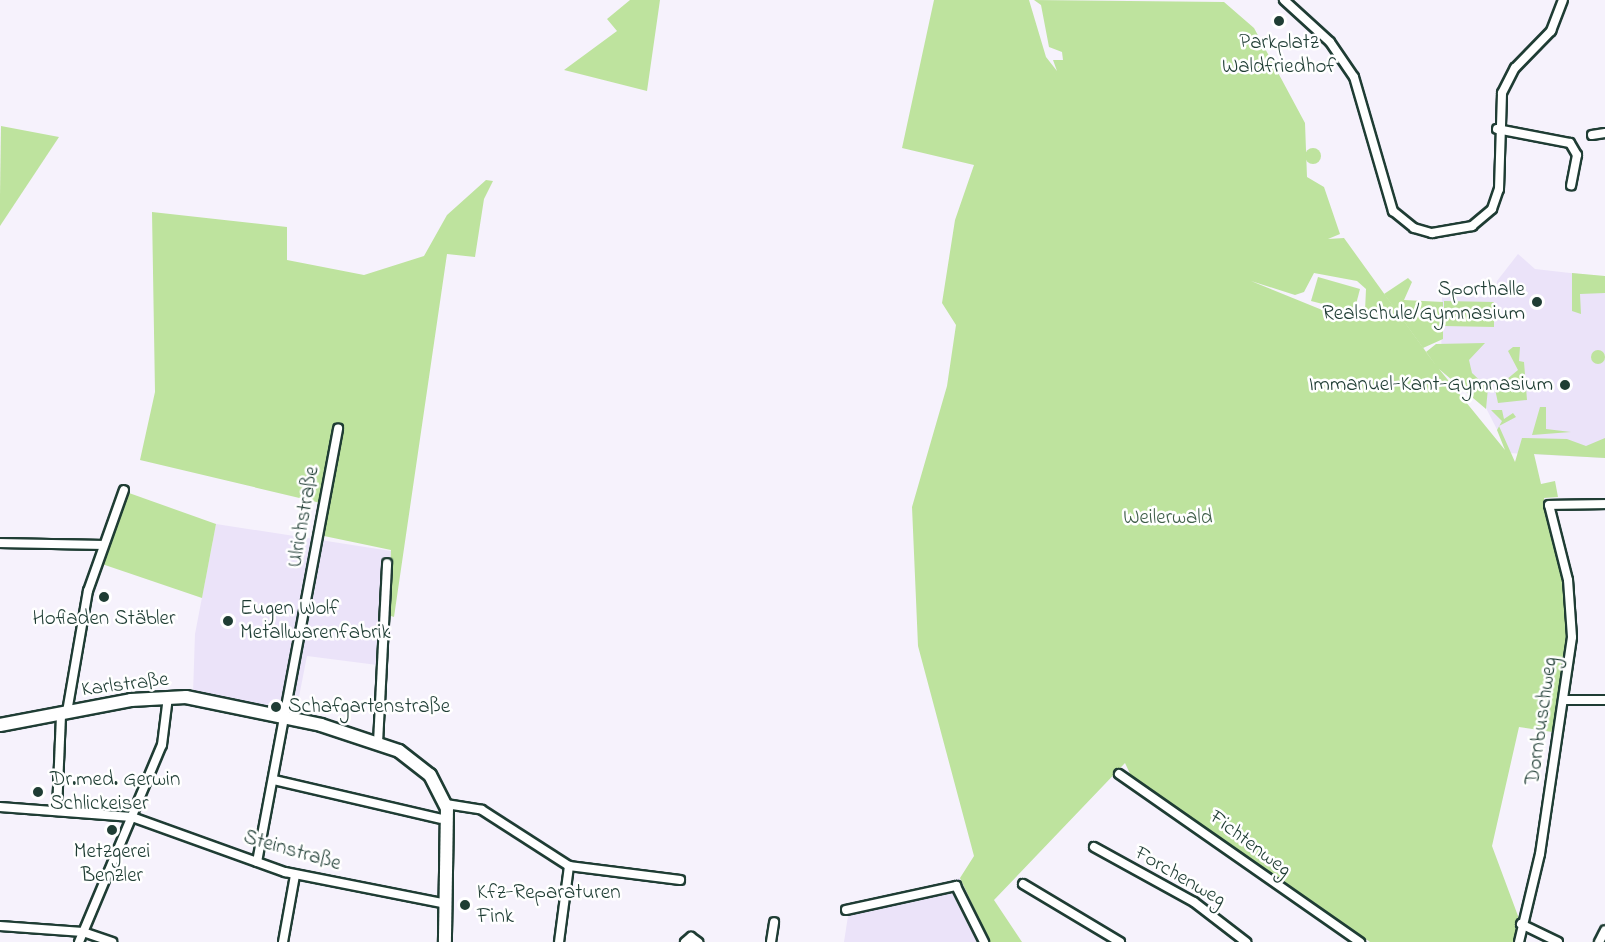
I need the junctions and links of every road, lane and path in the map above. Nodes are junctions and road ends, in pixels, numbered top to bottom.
1 (1284, 0) edge
2 (1563, 0) edge
3 (1497, 129) junction
4 (1605, 133) edge
5 (1592, 135) dead end
6 (1571, 185) dead end
7 (338, 429) dead end
8 (124, 490) dead end
9 (1605, 504) edge
10 (0, 543) edge
11 (101, 545) junction
12 (387, 563) dead end
13 (168, 697) junction
14 (1564, 700) junction
15 (1605, 700) edge
16 (64, 713) junction
17 (288, 717) junction
18 (0, 725) edge
19 (378, 743) junction
20 (1119, 774) dead end
21 (274, 780) junction
22 (446, 804) junction
23 (0, 807) edge
24 (57, 811) junction
25 (132, 817) junction
26 (441, 819) dead end
27 (1094, 847) dead end
28 (257, 862) junction
29 (569, 866) junction
30 (295, 875) junction
31 (680, 880) dead end
32 (1023, 884) dead end
33 (447, 904) junction
34 (846, 910) dead end
35 (774, 922) dead end
36 (1521, 924) junction
37 (0, 926) edge
38 (1605, 930) edge
39 (83, 932) junction
40 (79, 942) edge
41 (112, 942) edge
42 (284, 942) edge
43 (445, 942) edge
44 (559, 942) edge
45 (685, 942) edge
46 (698, 942) edge
47 (771, 942) edge
48 (984, 942) edge
49 (1120, 942) edge
50 (1246, 942) edge
51 (1360, 942) edge
52 (1518, 942) edge
53 (1558, 942) edge
54 (1599, 942) edge

1 - 3 street
2 - 3 street
3 - 6 street
4 - 5 street
7 - 17 street, Ulrichstraße
8 - 11 street
9 - 14 street, Dornbuschweg
10 - 11 street
11 - 16 street
12 - 19 street
13 - 16 main road, Karlstraße
13 - 17 main road, Karlstraße
13 - 25 street
14 - 15 street
14 - 36 street, Dornbuschweg
16 - 18 main road, Karlstraße
16 - 24 street
17 - 19 main road, Karlstraße
17 - 21 street
19 - 22 main road, Karlstraße
20 - 51 street, Fichtenweg
21 - 26 street
21 - 28 street
22 - 29 street
22 - 33 main road
23 - 24 street, Steinstraße
24 - 25 street, Steinstraße
25 - 28 street, Steinstraße
25 - 39 street
27 - 50 street, Forchenweg
28 - 30 street, Steinstraße
29 - 31 street
29 - 44 street
30 - 33 street, Steinstraße
30 - 42 street
32 - 49 street
33 - 43 main road
34 - 48 street
35 - 47 street
36 - 52 street, Dornbuschweg
36 - 53 street
37 - 39 street
38 - 54 street
39 - 40 street
39 - 41 street
45 - 46 street

